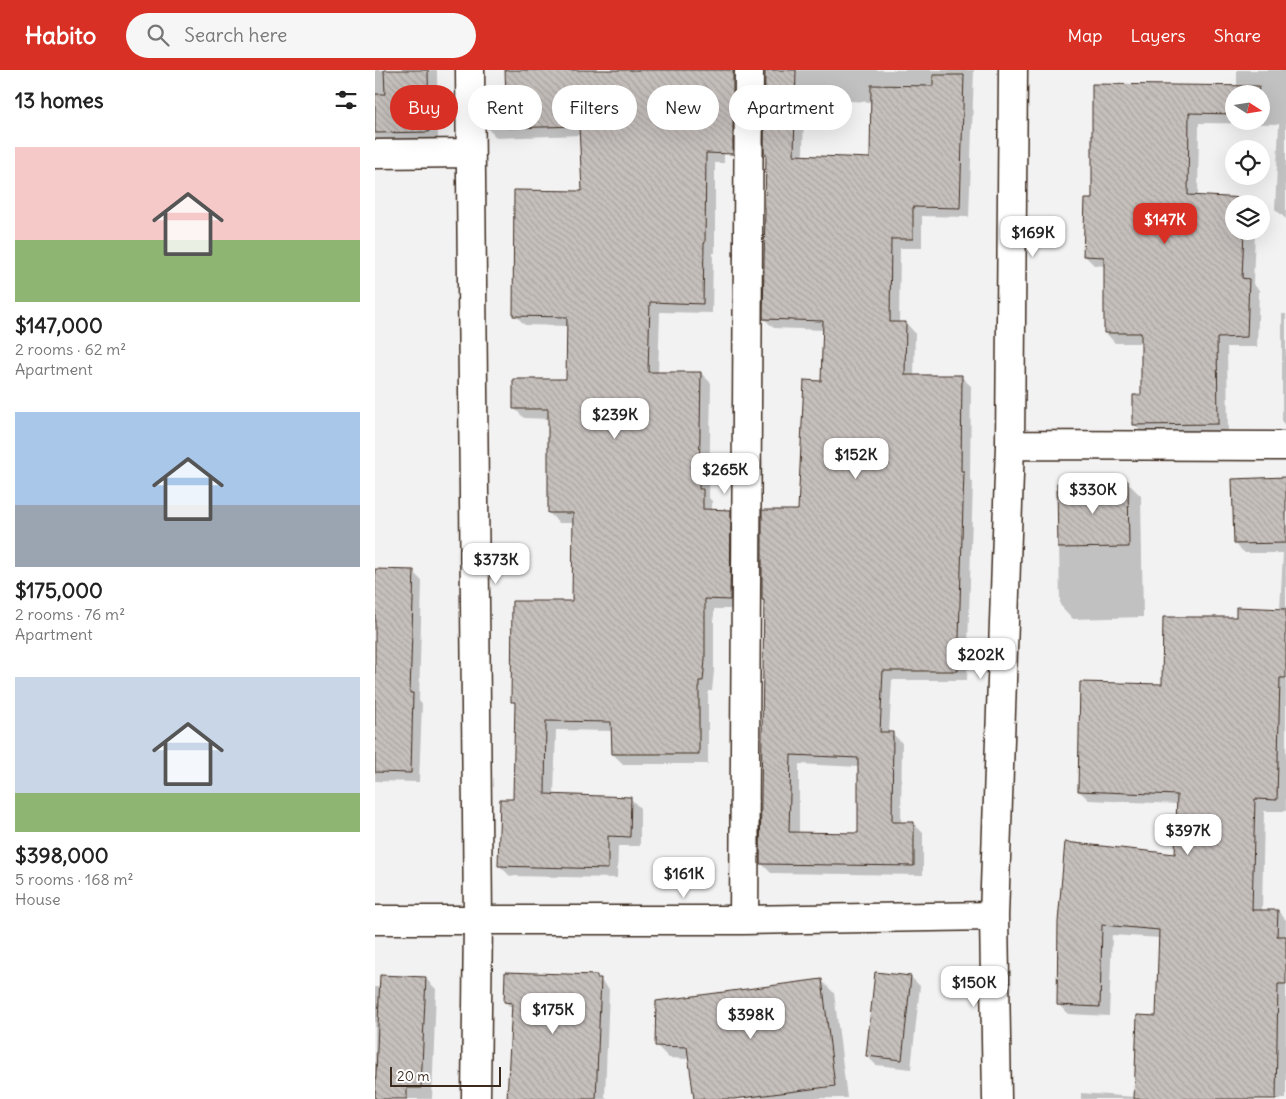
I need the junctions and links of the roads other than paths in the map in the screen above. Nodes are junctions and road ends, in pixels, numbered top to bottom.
1 (470, 70) edge
2 (749, 70) edge
3 (1013, 70) edge
4 (470, 153) junction
5 (375, 154) edge
6 (1010, 445) junction
7 (1286, 446) edge
8 (994, 916) junction
9 (375, 920) edge
10 (478, 920) junction
11 (744, 920) junction
12 (477, 1099) edge
13 (997, 1099) edge

1 - 4 street
2 - 11 street
3 - 6 street
4 - 5 street
4 - 10 street
6 - 7 street
6 - 8 street
8 - 11 street
8 - 13 street
9 - 10 street
10 - 11 street
10 - 12 street

